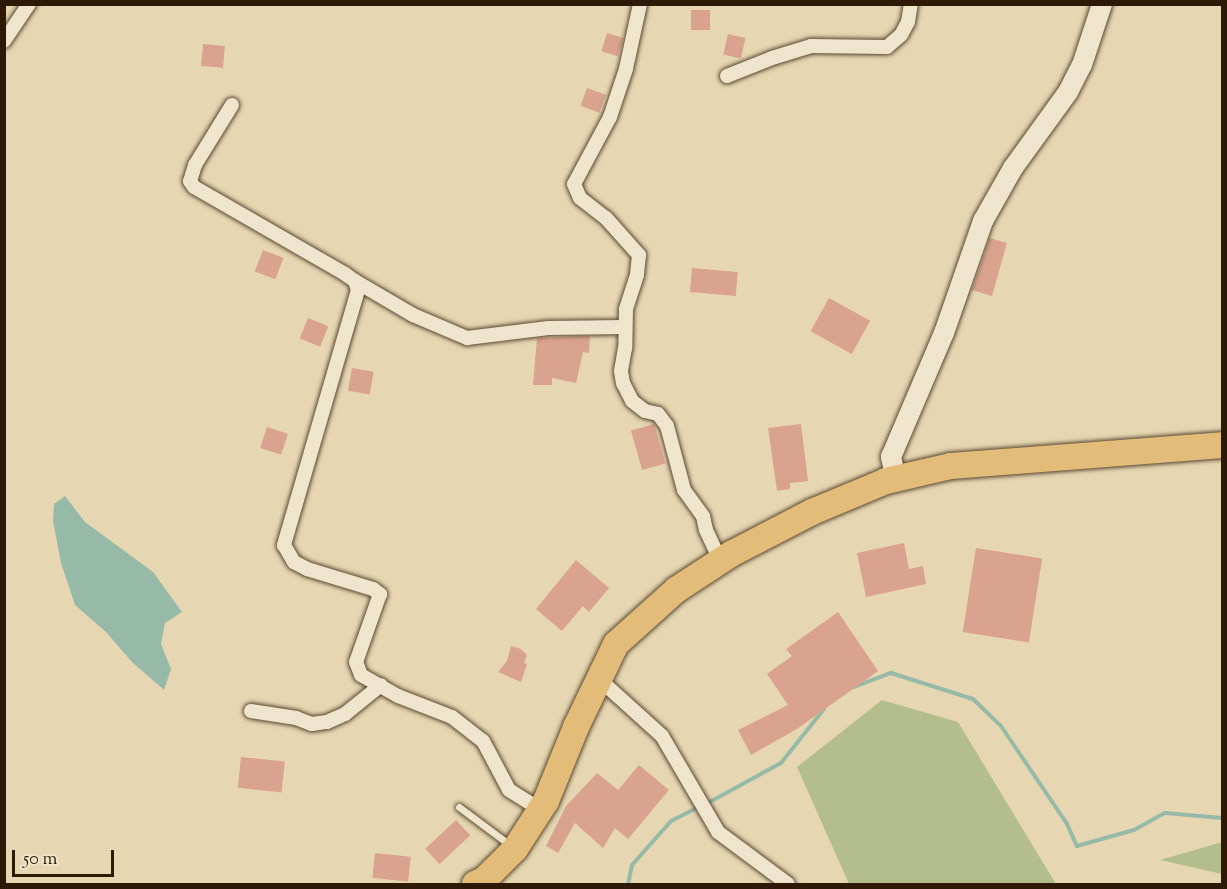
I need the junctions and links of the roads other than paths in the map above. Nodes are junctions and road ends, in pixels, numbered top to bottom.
1 (28, 4) edge
2 (640, 4) edge
3 (911, 4) edge
4 (1102, 4) edge
5 (4, 42) edge
6 (728, 76) dead end
7 (232, 105) dead end
8 (355, 281) junction
9 (624, 327) junction
10 (1222, 445) edge
11 (888, 473) junction
12 (720, 560) junction
13 (599, 679) junction
14 (381, 685) junction
15 (251, 711) dead end
16 (459, 807) dead end
17 (540, 809) junction
18 (515, 849) junction
19 (476, 885) edge
20 (788, 885) edge

1 - 5 street
2 - 9 street
3 - 6 street
4 - 11 main road
7 - 8 street
8 - 9 street
8 - 14 street
9 - 12 street
10 - 11 highway
11 - 12 highway
12 - 13 highway
13 - 17 highway
13 - 20 street
14 - 15 street
14 - 17 street
16 - 18 lane
17 - 18 highway
18 - 19 highway

